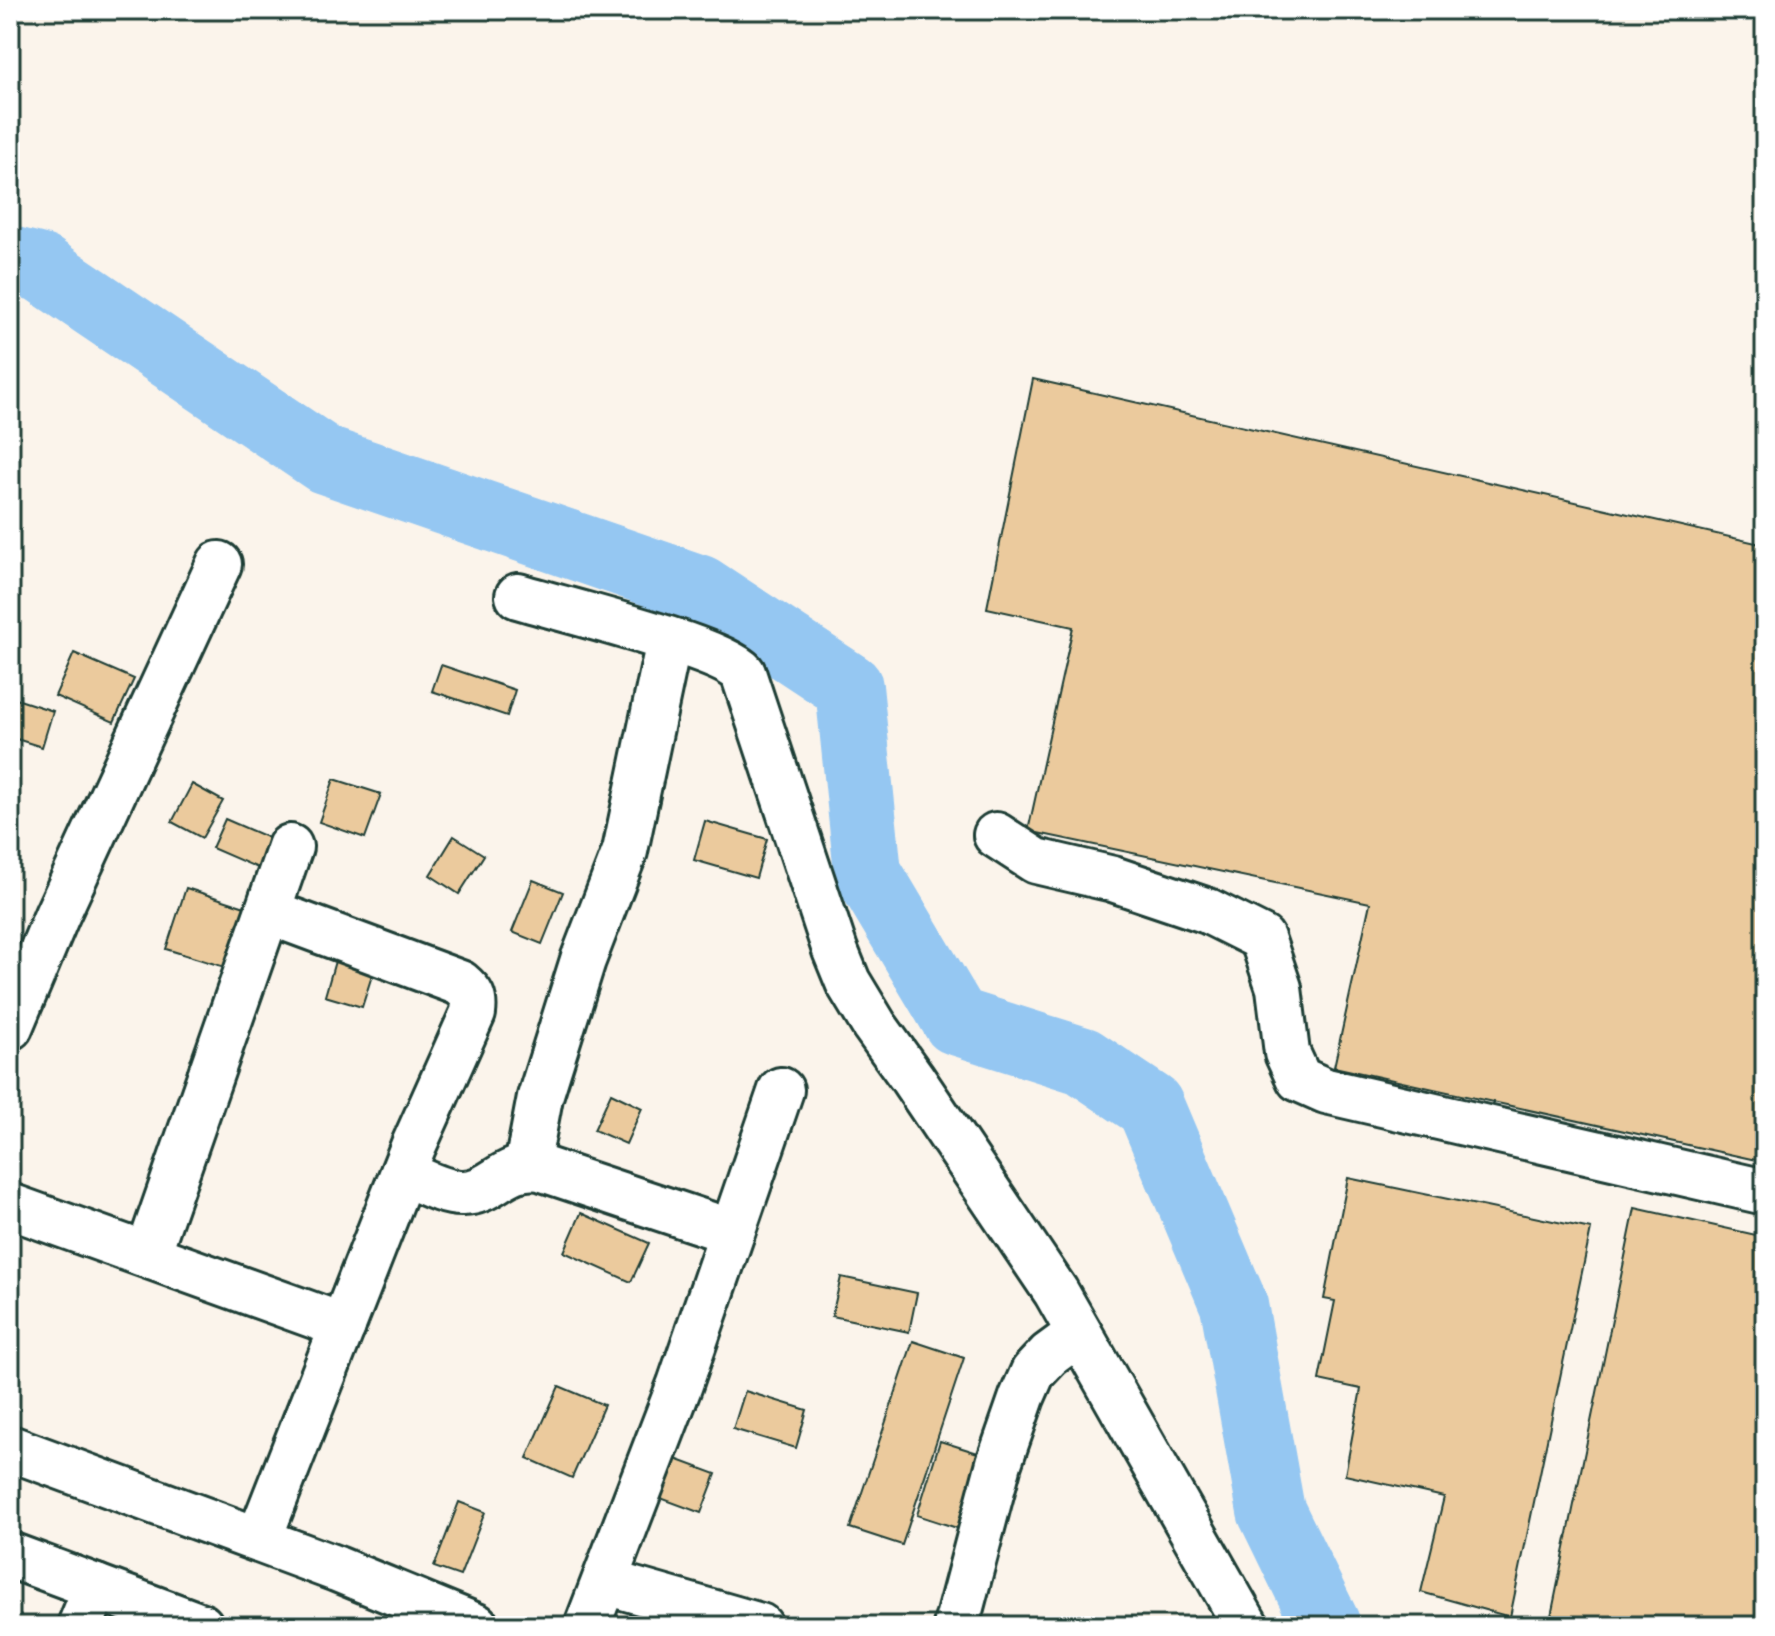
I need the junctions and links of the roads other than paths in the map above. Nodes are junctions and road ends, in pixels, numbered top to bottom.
1 (219, 564) dead end
2 (518, 596) dead end
3 (669, 641) junction
4 (996, 835) dead end
5 (290, 847) dead end
6 (269, 912) junction
7 (10, 1027) edge
8 (781, 1090) dead end
9 (527, 1166) junction
10 (403, 1173) junction
11 (1765, 1192) edge
12 (10, 1206) edge
13 (732, 1232) junction
14 (148, 1254) junction
15 (343, 1326) junction
16 (1079, 1333) junction
17 (10, 1448) edge
18 (259, 1539) junction
19 (10, 1555) edge
20 (606, 1582) junction
21 (88, 1606) edge
22 (201, 1626) edge
23 (476, 1626) edge
24 (587, 1626) edge
25 (760, 1626) edge
26 (956, 1626) edge
27 (1246, 1626) edge

1 - 7 street
2 - 3 street
3 - 9 street
3 - 16 street
4 - 11 street
5 - 6 street
6 - 10 street
6 - 14 street
8 - 13 street
9 - 10 street
9 - 13 street
10 - 15 street
12 - 14 street
13 - 20 street
14 - 15 street
15 - 18 street
16 - 26 street
16 - 27 street
17 - 18 street
18 - 23 street
19 - 21 street
20 - 24 street
20 - 25 street
21 - 22 street

